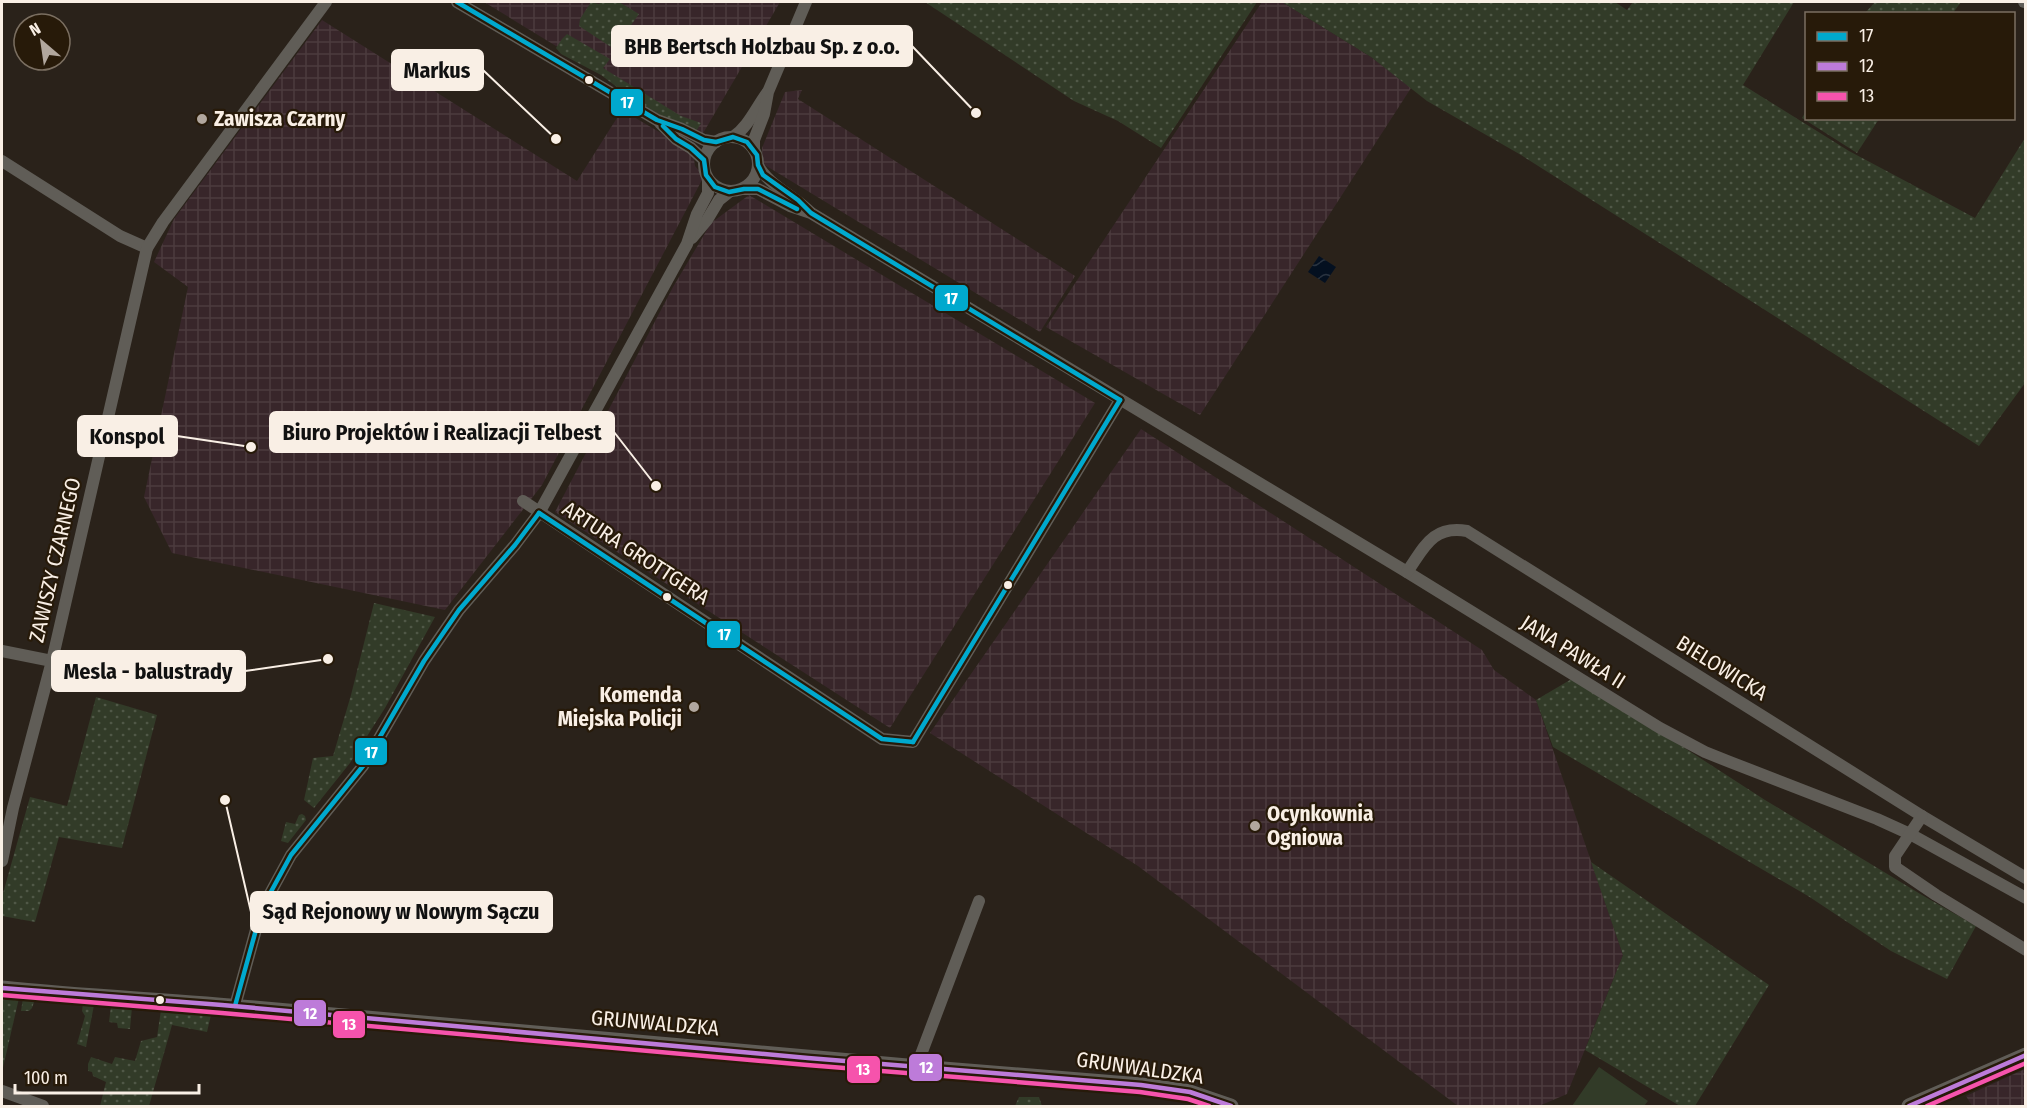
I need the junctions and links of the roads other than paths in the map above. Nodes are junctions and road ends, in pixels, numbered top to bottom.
1 (326, 2) edge
2 (457, 2) edge
3 (806, 2) edge
4 (768, 92) junction
5 (657, 120) junction
6 (733, 137) junction
7 (716, 142) junction
8 (754, 150) junction
9 (704, 160) junction
10 (2, 161) edge
11 (758, 165) junction
12 (708, 179) junction
13 (744, 189) junction
14 (729, 192) junction
15 (811, 213) junction
16 (687, 244) junction
17 (147, 248) junction
18 (1120, 400) junction
19 (523, 501) dead end
20 (539, 513) junction
21 (1407, 572) junction
22 (2, 651) edge
23 (52, 661) junction
24 (1922, 816) junction
25 (1910, 834) junction
26 (2, 861) edge
27 (2025, 878) edge
28 (2025, 898) edge
29 (979, 902) dead end
30 (2025, 950) edge
31 (2, 988) edge
32 (235, 1006) junction
33 (2025, 1055) edge
34 (917, 1065) junction
35 (2, 1091) edge
36 (43, 1107) edge
37 (1231, 1107) edge
38 (1909, 1107) edge

1 - 17 street, ZAWISZY CZARNEGO
2 - 5 street
3 - 4 street
4 - 6 street
4 - 8 street
5 - 7 street
5 - 9 street
6 - 7 street
6 - 8 street
7 - 9 street
8 - 11 street
9 - 12 street
10 - 17 street
11 - 13 street
11 - 15 street, JANA PAWŁA II
12 - 14 street
12 - 16 street
13 - 14 street
13 - 15 street, JANA PAWŁA II
14 - 16 street
15 - 18 street, JANA PAWŁA II
16 - 20 street
17 - 23 street, ZAWISZY CZARNEGO
18 - 20 street, ARTURA GROTTGERA
18 - 21 street, JANA PAWŁA II
19 - 20 street, ARTURA GROTTGERA
20 - 32 street
21 - 24 street, BIELOWICKA
21 - 25 street, JANA PAWŁA II
22 - 23 street
23 - 26 street, ZAWISZY CZARNEGO
24 - 25 street
24 - 27 street, BIELOWICKA
25 - 28 street, JANA PAWŁA II
25 - 30 street
29 - 34 street
31 - 32 street, GRUNWALDZKA
32 - 34 street, GRUNWALDZKA
33 - 38 street
34 - 37 street, GRUNWALDZKA
35 - 36 street

